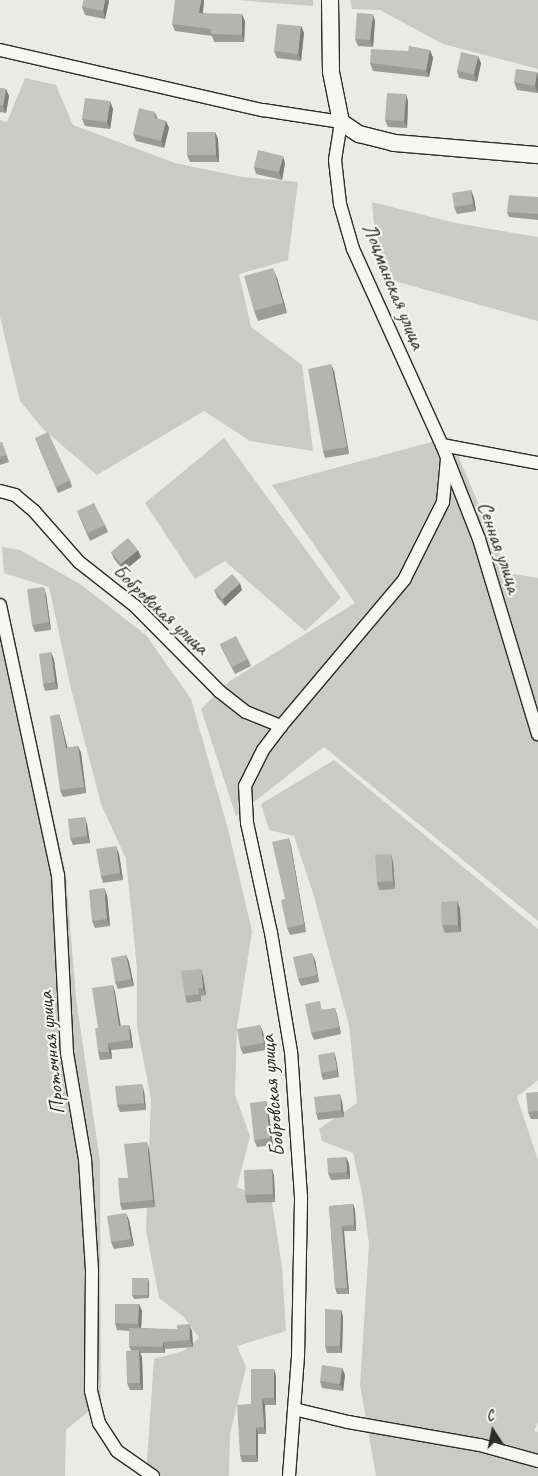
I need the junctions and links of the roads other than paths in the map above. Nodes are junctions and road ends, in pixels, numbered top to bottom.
1 (330, 0) edge
2 (0, 50) edge
3 (341, 122) junction
4 (538, 155) edge
5 (442, 444) junction
6 (448, 459) junction
7 (538, 463) edge
8 (0, 491) edge
9 (0, 605) edge
10 (281, 726) junction
11 (538, 734) edge
12 (294, 1409) junction
13 (538, 1461) edge
14 (153, 1476) edge
15 (290, 1476) edge

1 - 3 street, Лоцманская улица
2 - 3 street
3 - 4 street
3 - 5 street, Лоцманская улица
5 - 6 street, Лоцманская улица
5 - 7 street
6 - 10 street, Бобровская улица
6 - 11 street, Сенная улица
8 - 10 street, Бобровская улица
9 - 14 street, Проточная улица
10 - 12 street, Бобровская улица
12 - 13 street
12 - 15 street, Бобровская улица

